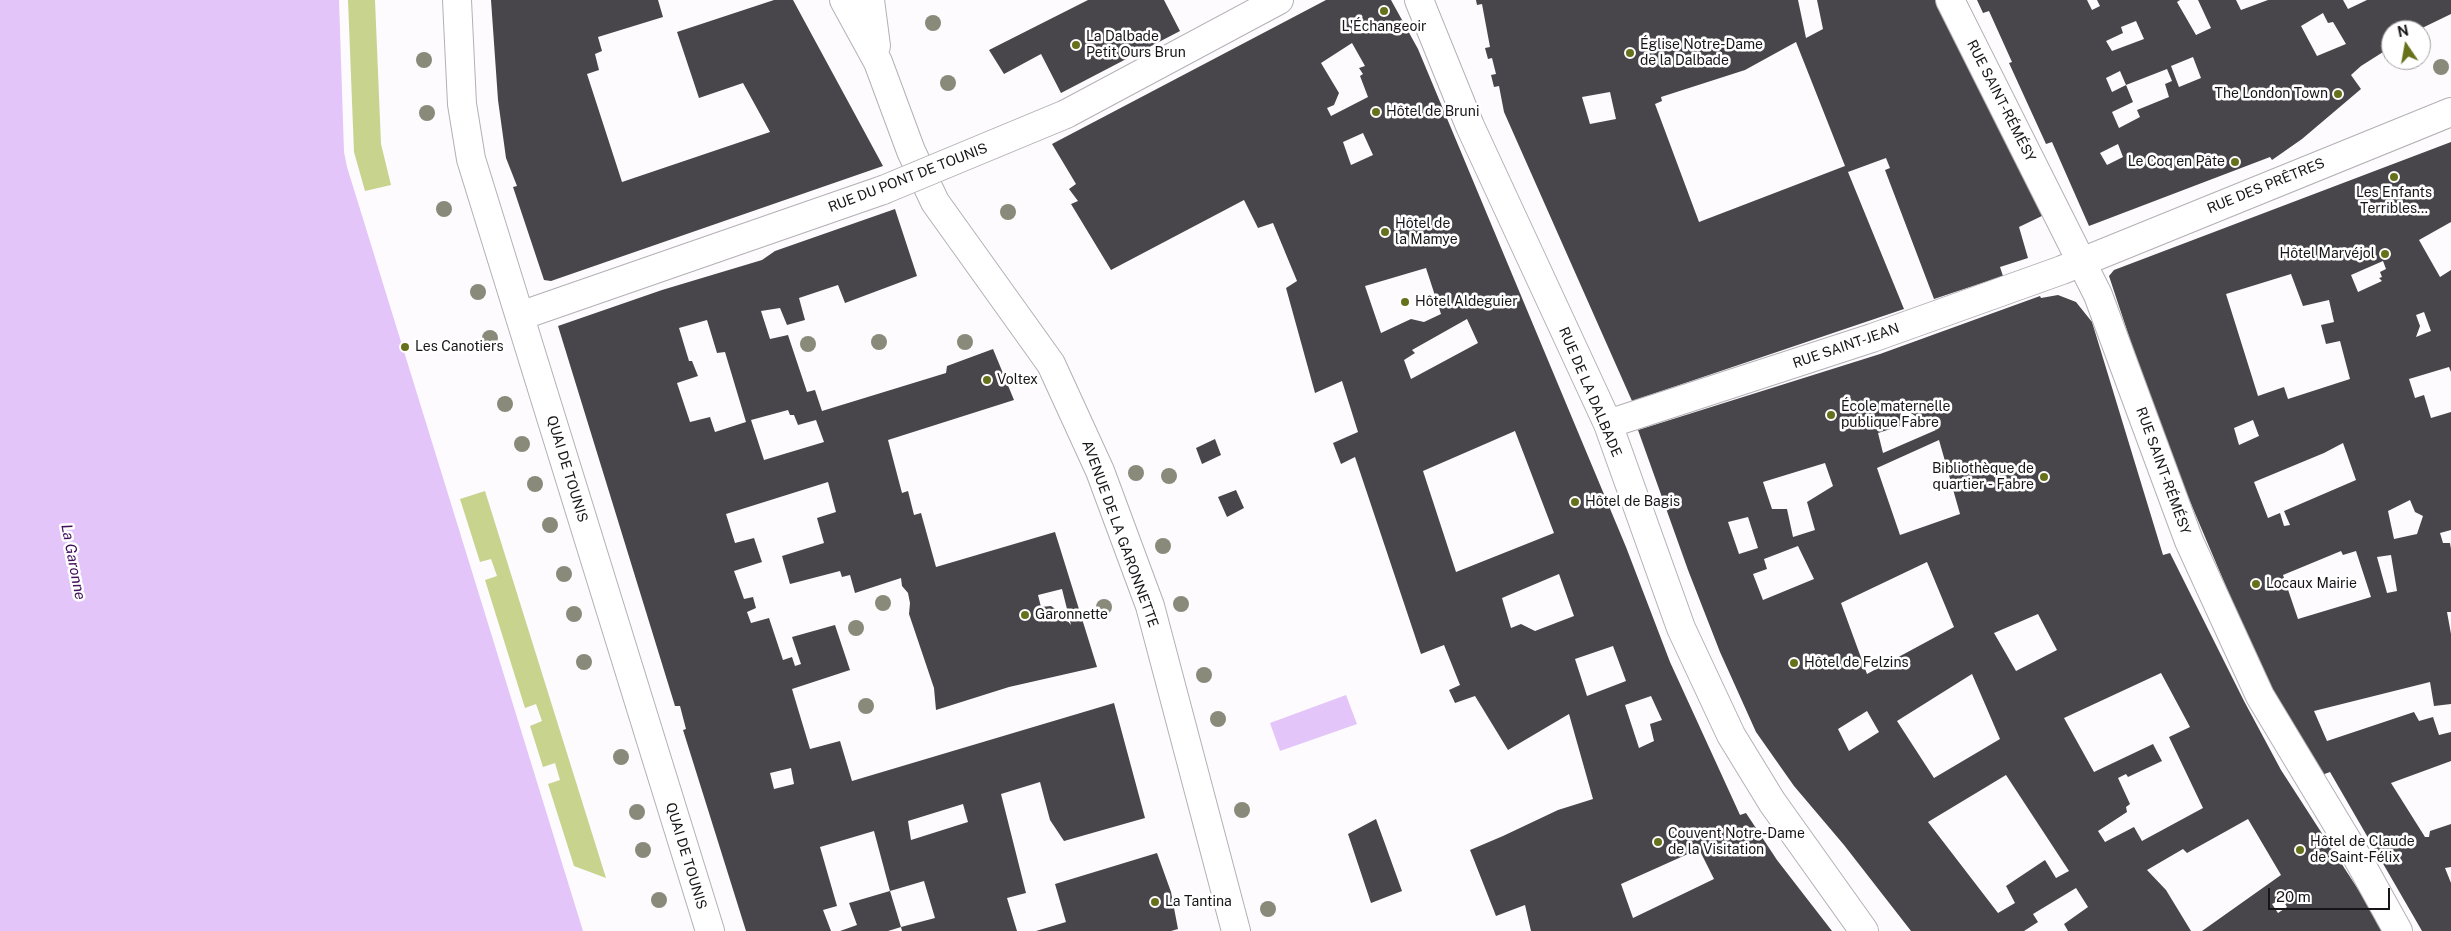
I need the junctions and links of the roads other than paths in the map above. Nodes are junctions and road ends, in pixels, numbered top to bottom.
1 (457, 0) edge
2 (844, 0) edge
3 (870, 0) edge
4 (1279, 0) edge
5 (1418, 0) edge
6 (1950, 0) edge
7 (878, 62) junction
8 (2451, 112) edge
9 (2081, 261) junction
10 (520, 316) junction
11 (1608, 424) junction
12 (710, 931) edge
13 (1236, 931) edge
14 (1864, 931) edge
15 (2398, 931) edge

1 - 10 street, QUAI DE TOUNIS
2 - 7 street, AVENUE DE LA GARONNETTE
3 - 7 street, AVENUE DE LA GARONNETTE
4 - 10 street, RUE DU PONT DE TOUNIS, bridge
5 - 11 street, RUE DE LA DALBADE
6 - 9 street, RUE SAINT-RÉMÉSY
7 - 13 street, AVENUE DE LA GARONNETTE
8 - 9 street, RUE DES PRÊTRES
9 - 11 street, RUE SAINT-JEAN
9 - 15 street, RUE SAINT-RÉMÉSY
10 - 12 street, QUAI DE TOUNIS
11 - 14 street, RUE DE LA DALBADE

